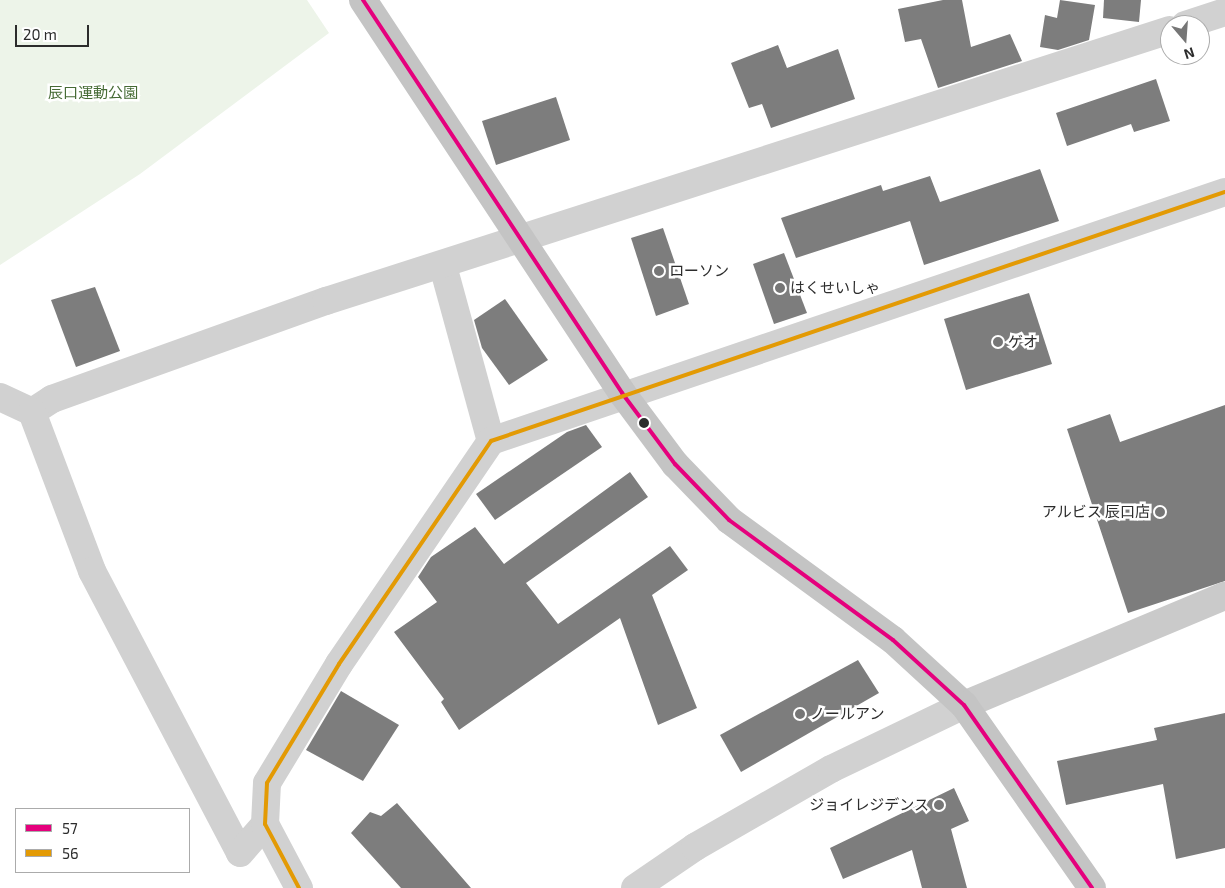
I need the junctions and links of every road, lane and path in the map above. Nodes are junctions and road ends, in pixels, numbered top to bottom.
1 (363, 0) edge
2 (1225, 12) edge
3 (1210, 17) edge
4 (1160, 33) edge
5 (1225, 192) edge
6 (522, 240) junction
7 (443, 266) junction
8 (622, 393) junction
9 (0, 397) edge
10 (32, 412) junction
11 (491, 441) junction
12 (1225, 596) edge
13 (964, 705) junction
14 (265, 824) junction
15 (299, 888) edge
16 (635, 888) edge
17 (1092, 888) edge

1 - 6 main road
2 - 3 street
4 - 6 street
5 - 8 street
6 - 7 street
6 - 8 main road
7 - 10 street
7 - 11 street
8 - 11 street
8 - 13 main road
9 - 10 street
10 - 14 street
11 - 14 street
12 - 13 street
13 - 16 street
13 - 17 main road
14 - 15 street

